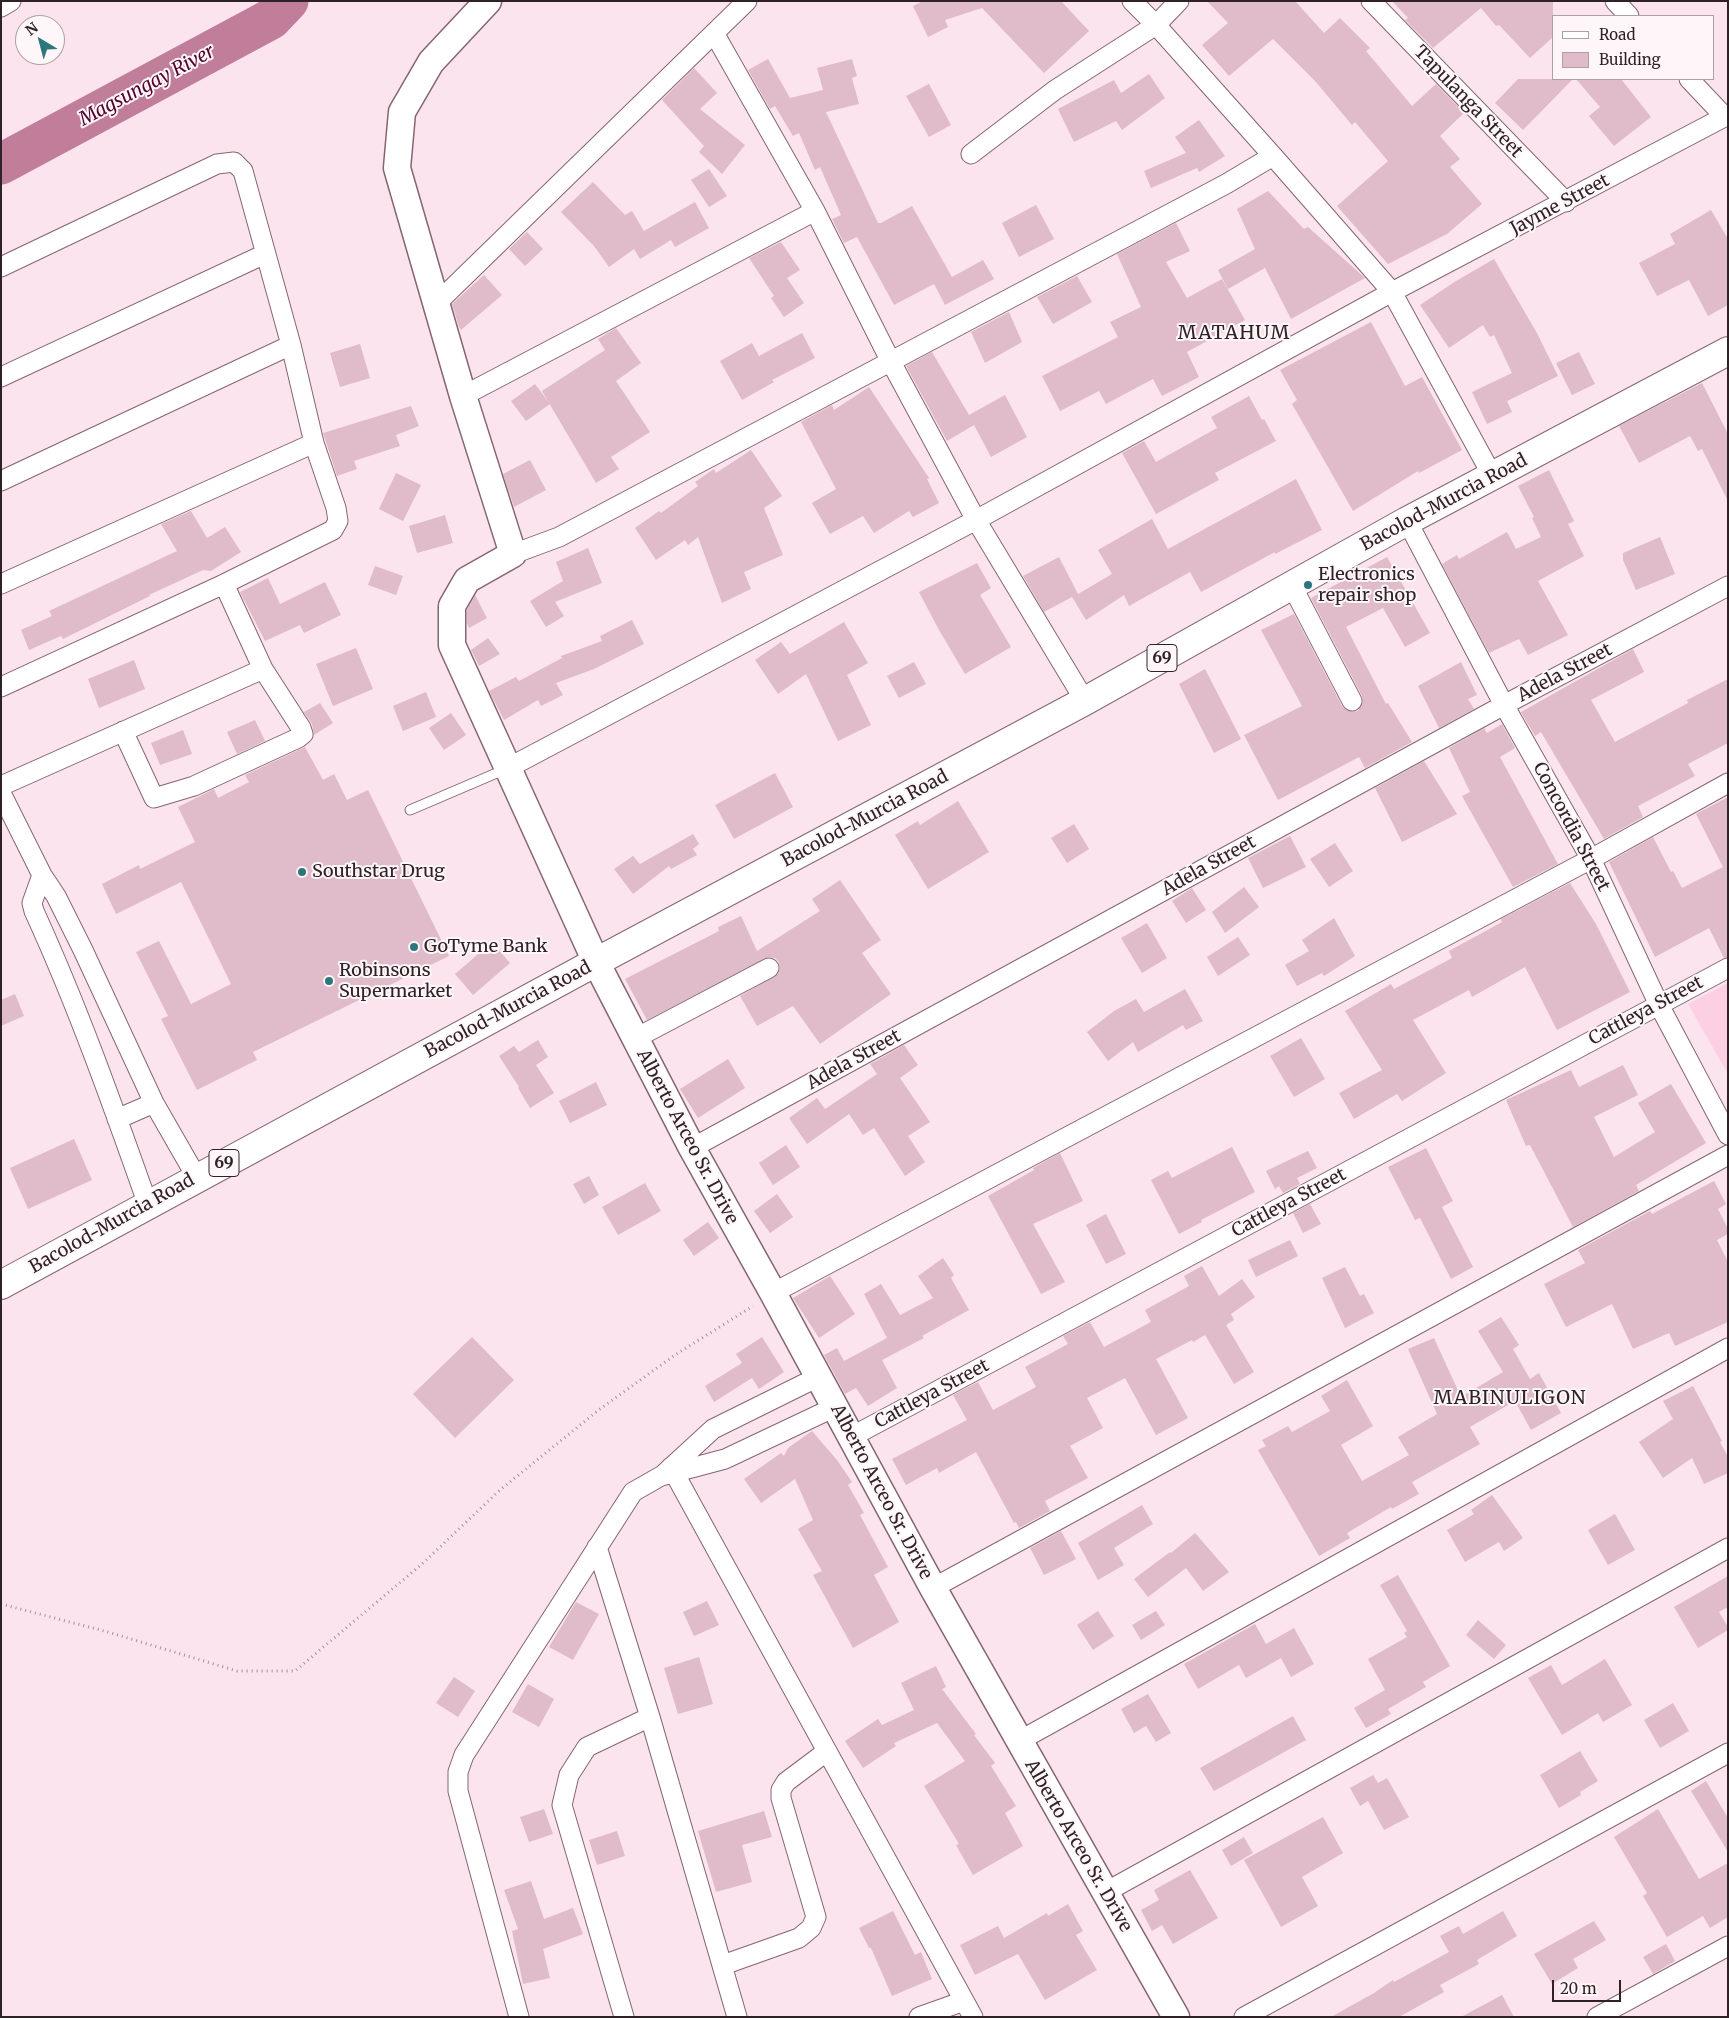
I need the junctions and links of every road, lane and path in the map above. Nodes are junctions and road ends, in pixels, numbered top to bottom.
1 (11, 1) edge
2 (488, 1) edge
3 (747, 1) edge
4 (1132, 1) edge
5 (1179, 1) edge
6 (1371, 1) edge
7 (1615, 1) edge
8 (1, 7) edge
9 (1628, 15) edge
10 (1156, 25) junction
11 (714, 33) junction
12 (1690, 80) edge
13 (1726, 116) edge
14 (971, 154) dead end
15 (1273, 156) junction
16 (1566, 202) junction
17 (815, 212) junction
18 (265, 254) junction
19 (1, 266) edge
20 (1392, 292) junction
21 (437, 303) junction
22 (290, 345) junction
23 (1728, 351) edge
24 (891, 362) junction
25 (1, 377) edge
26 (463, 396) junction
27 (314, 444) junction
28 (1493, 477) junction
29 (1, 481) edge
30 (976, 520) junction
31 (1407, 521) junction
32 (513, 554) junction
33 (1, 584) edge
34 (224, 584) junction
35 (1292, 586) junction
36 (1728, 586) edge
37 (263, 669) junction
38 (1, 687) edge
39 (1085, 701) junction
40 (1352, 701) dead end
41 (1504, 705) junction
42 (123, 731) junction
43 (508, 768) junction
44 (1728, 783) edge
45 (1, 786) edge
46 (1, 793) edge
47 (410, 810) dead end
48 (1591, 859) junction
49 (42, 875) junction
50 (83, 950) junction
51 (56, 960) junction
52 (596, 962) junction
53 (769, 968) dead end
54 (1728, 968) edge
55 (1659, 1005) junction
56 (634, 1039) junction
57 (154, 1103) junction
58 (117, 1119) junction
59 (1728, 1135) edge
60 (692, 1148) junction
61 (1728, 1155) edge
62 (197, 1178) junction
63 (148, 1205) junction
64 (1, 1285) edge
65 (773, 1293) junction
66 (1728, 1348) edge
67 (818, 1377) junction
68 (835, 1407) junction
69 (851, 1437) junction
70 (669, 1472) junction
71 (597, 1547) junction
72 (1728, 1548) edge
73 (933, 1588) junction
74 (1, 1604) edge
75 (650, 1717) junction
76 (1019, 1741) junction
77 (826, 1752) junction
78 (1728, 1754) edge
79 (1104, 1893) junction
80 (1728, 1946) edge
81 (723, 1965) junction
82 (969, 2009) edge
83 (519, 2017) edge
84 (624, 2017) edge
85 (737, 2017) edge
86 (919, 2017) edge
87 (1176, 2017) edge
88 (1244, 2017) edge
89 (1597, 2017) edge

1 - 8 street
2 - 21 street
3 - 11 street
4 - 10 street
5 - 10 street
6 - 16 street, Tapulanga Street
7 - 9 street
10 - 14 street
10 - 15 street
11 - 17 street
11 - 21 street
12 - 13 street
13 - 16 street, Jayme Street
15 - 20 street
15 - 24 street
16 - 20 street, Jayme Street
17 - 24 street
17 - 26 street
18 - 19 street
18 - 22 street
18 - 25 street
20 - 28 street
20 - 30 street, Jayme Street
21 - 26 street
22 - 27 street
22 - 29 street
23 - 28 main road, Bacolod-Murcia Road / 69
24 - 30 street
24 - 32 street
26 - 32 street
27 - 33 street
27 - 34 street
28 - 31 main road, Bacolod-Murcia Road / 69
30 - 39 street
30 - 43 street, Jayme Street
31 - 35 main road, Bacolod-Murcia Road / 69
31 - 41 street, Concordia Street
32 - 43 street, Alberto Arceo Sr. Drive
34 - 37 street
34 - 38 street
35 - 39 main road, Bacolod-Murcia Road / 69
35 - 40 street
36 - 41 street, Adela Street
37 - 42 street
37 - 42 street
39 - 52 main road, Bacolod-Murcia Road / 69
41 - 48 street, Concordia Street
41 - 60 street, Adela Street
42 - 45 street
43 - 47 lane
43 - 52 street, Alberto Arceo Sr. Drive
44 - 48 street
46 - 49 street
48 - 55 street, Concordia Street
48 - 65 street
49 - 50 street
49 - 51 street
50 - 51 street
50 - 57 street
51 - 58 street
52 - 56 street, Alberto Arceo Sr. Drive
52 - 62 main road, Bacolod-Murcia Road / 69
53 - 56 street
54 - 55 street, Cattleya Street
55 - 59 street, Concordia Street
55 - 69 street, Cattleya Street
56 - 60 street, Alberto Arceo Sr. Drive
57 - 58 street
57 - 62 street
58 - 63 street
60 - 65 street, Alberto Arceo Sr. Drive
61 - 73 street
62 - 63 main road, Bacolod-Murcia Road / 69
63 - 64 main road, Bacolod-Murcia Road / 69
65 - 67 street, Alberto Arceo Sr. Drive
65 - 74 path
66 - 76 street
67 - 68 street, Alberto Arceo Sr. Drive
67 - 70 street
68 - 69 street, Alberto Arceo Sr. Drive
68 - 70 street
69 - 73 street, Alberto Arceo Sr. Drive
70 - 71 street
70 - 77 street
71 - 75 street
71 - 83 street
72 - 79 street
73 - 76 street, Alberto Arceo Sr. Drive
75 - 81 street
75 - 84 street
76 - 79 street, Alberto Arceo Sr. Drive
77 - 81 street
77 - 82 street
78 - 88 street
79 - 87 street, Alberto Arceo Sr. Drive
80 - 89 street
81 - 85 street
82 - 86 street

